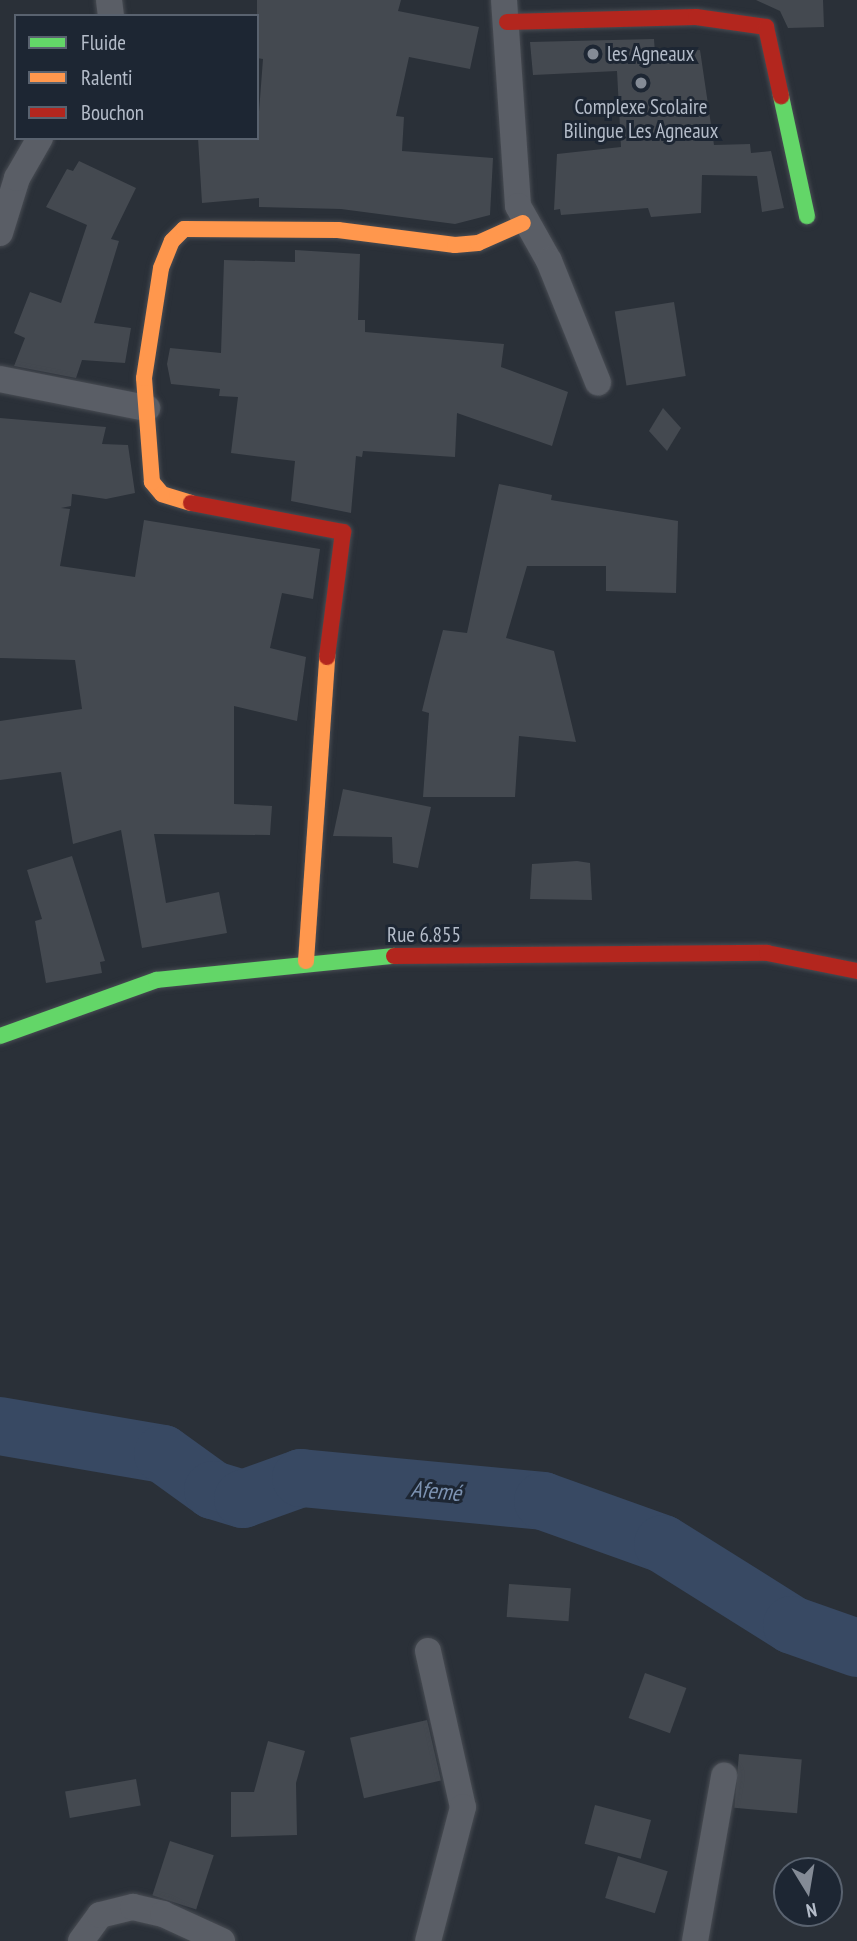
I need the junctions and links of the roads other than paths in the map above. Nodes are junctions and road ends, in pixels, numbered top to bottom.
1 (727, 10) edge
2 (505, 11) edge
3 (39, 140) edge
4 (807, 216) dead end
5 (523, 223) junction
6 (0, 233) edge
7 (0, 379) edge
8 (598, 382) dead end
9 (147, 408) junction
10 (306, 961) junction
11 (857, 971) edge
12 (0, 1036) edge
13 (428, 1651) dead end
14 (724, 1776) dead end
15 (81, 1941) edge
16 (222, 1941) edge
17 (428, 1941) edge
18 (695, 1941) edge

1 - 2 street
1 - 4 street
2 - 5 street
3 - 6 street
5 - 8 street
5 - 9 street
7 - 9 street
9 - 10 street
10 - 11 street, Rue 6.855
10 - 12 street, Rue 6.855
13 - 17 street
14 - 18 street
15 - 16 street

